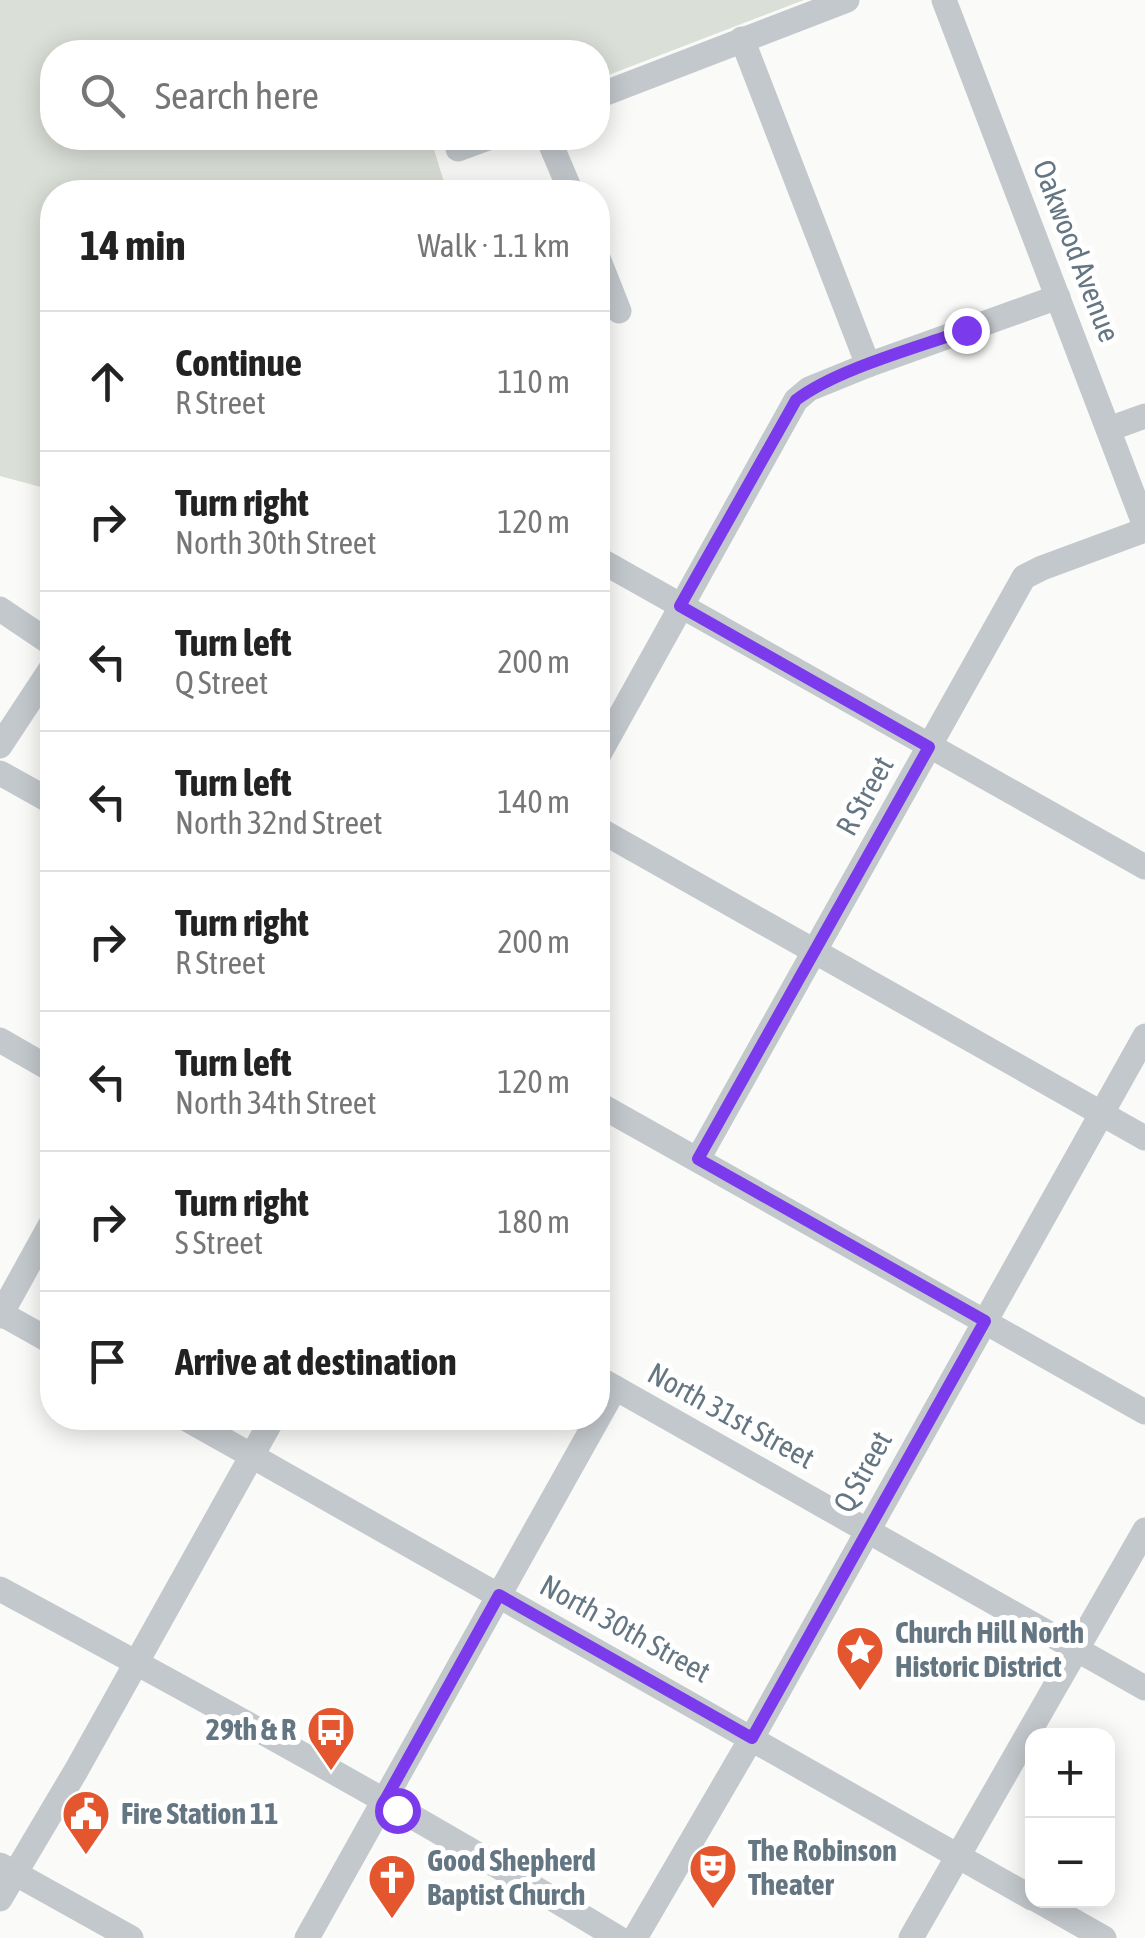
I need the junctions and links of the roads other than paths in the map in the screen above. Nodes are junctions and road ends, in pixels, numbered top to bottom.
1 (847, 0) edge
2 (944, 0) edge
3 (742, 40) junction
4 (610, 91) edge
5 (553, 150) edge
6 (566, 180) edge
7 (610, 288) edge
8 (1058, 297) junction
9 (619, 311) dead end
10 (868, 365) junction
11 (1145, 416) edge
12 (1109, 429) junction
13 (1145, 528) edge
14 (610, 567) edge
15 (680, 606) junction
16 (0, 609) edge
17 (40, 636) edge
18 (40, 686) edge
19 (610, 734) edge
20 (0, 746) edge
21 (929, 747) junction
22 (0, 773) edge
23 (40, 795) edge
24 (610, 835) edge
25 (1145, 867) edge
26 (814, 952) junction
27 (1145, 1036) edge
28 (0, 1040) edge
29 (40, 1063) edge
30 (610, 1111) edge
31 (1102, 1114) junction
32 (1145, 1138) edge
33 (698, 1159) junction
34 (40, 1243) edge
35 (0, 1314) edge
36 (985, 1321) junction
37 (40, 1336) edge
38 (610, 1385) edge
39 (1145, 1412) edge
40 (206, 1430) edge
41 (267, 1430) edge
42 (582, 1430) edge
43 (253, 1456) junction
44 (1145, 1530) edge
45 (868, 1531) junction
46 (0, 1590) edge
47 (499, 1595) junction
48 (1078, 1650) junction
49 (137, 1662) junction
50 (1145, 1688) edge
51 (752, 1738) junction
52 (384, 1802) junction
53 (959, 1857) junction
54 (7, 1869) edge
55 (1025, 1893) edge
56 (0, 1899) edge
57 (1051, 1908) edge
58 (131, 1938) edge
59 (307, 1938) edge
60 (618, 1938) edge
61 (635, 1938) edge
62 (911, 1938) edge
63 (1104, 1938) edge

1 - 3 street
2 - 8 street, Oakwood Avenue
3 - 4 street
3 - 10 street
5 - 6 street
7 - 9 street
8 - 10 street
8 - 12 street, Oakwood Avenue
10 - 15 street
11 - 12 street
12 - 13 street, Oakwood Avenue
13 - 21 street, R Street
14 - 15 street
15 - 19 street
15 - 21 street
16 - 17 street
18 - 20 street
21 - 25 street
21 - 26 street, R Street
22 - 23 street
24 - 26 street
26 - 31 street
26 - 33 street, R Street
27 - 31 street, Q Street
28 - 29 street
30 - 33 street
31 - 32 street
31 - 36 street, Q Street
33 - 36 street
34 - 35 street
35 - 37 street
36 - 39 street
36 - 45 street, Q Street
38 - 45 street, North 31st Street
40 - 43 street, North 30th Street
41 - 43 street
42 - 47 street
43 - 47 street, North 30th Street
43 - 49 street
44 - 48 street
45 - 48 street, North 31st Street
45 - 51 street, Q Street
46 - 49 street
47 - 51 street, North 30th Street
47 - 52 street
48 - 50 street, North 31st Street
48 - 53 street
49 - 52 street
49 - 54 street
51 - 53 street, North 30th Street
51 - 61 street, Q Street
52 - 59 street
52 - 60 street
53 - 55 street, North 30th Street
53 - 62 street
54 - 56 street
54 - 58 street
57 - 63 street, North 30th Street

